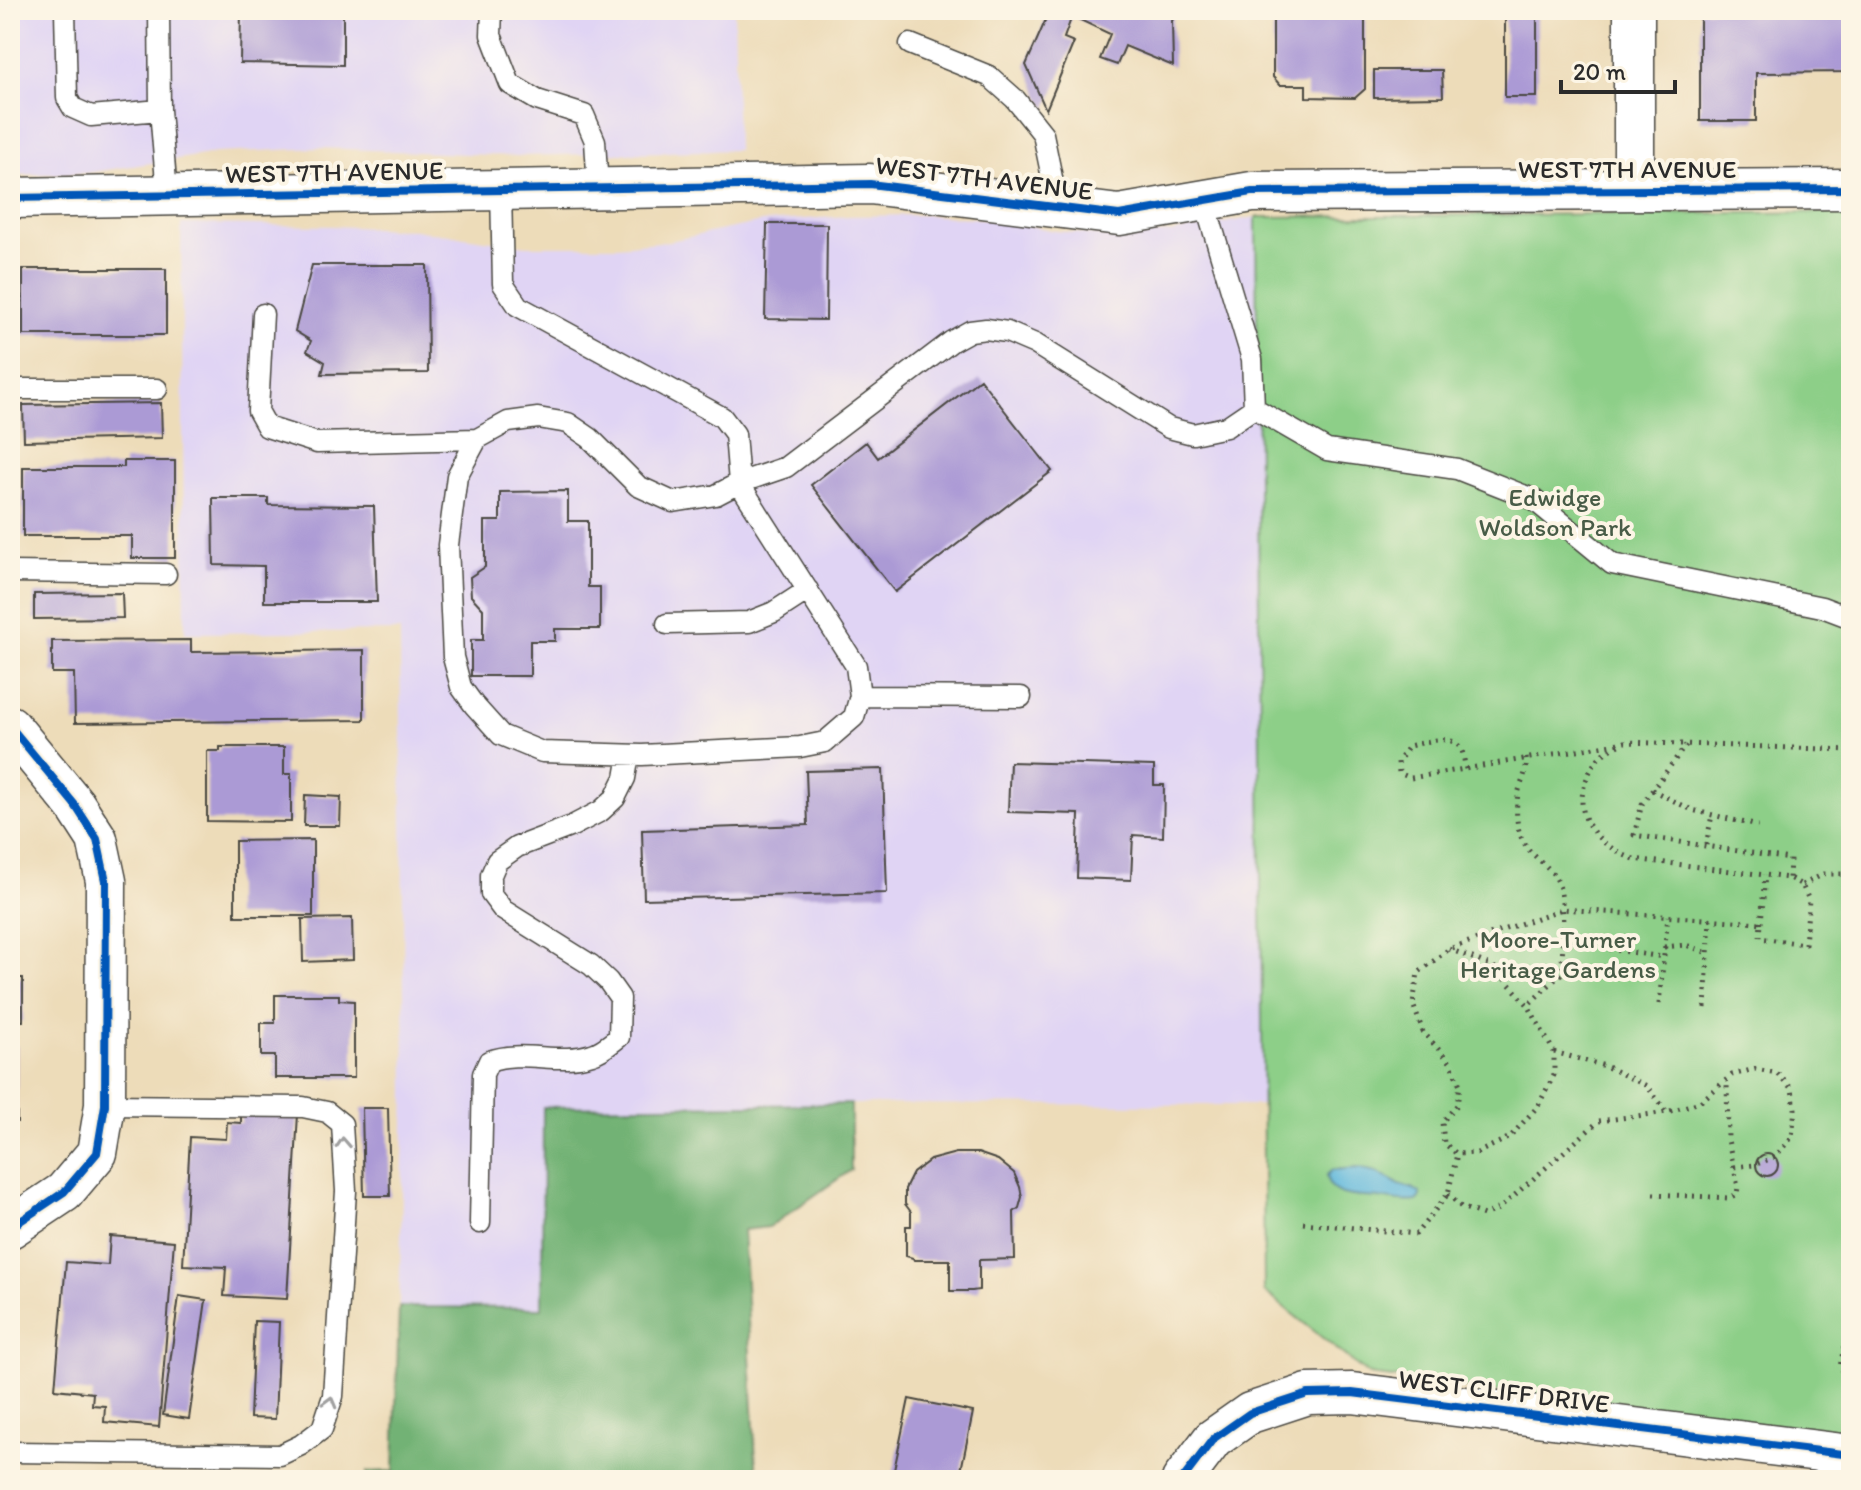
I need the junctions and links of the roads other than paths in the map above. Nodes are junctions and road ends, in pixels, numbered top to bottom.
1 (65, 10) edge
2 (159, 10) edge
3 (492, 10) edge
4 (1634, 10) edge
5 (910, 44) dead end
6 (160, 110) junction
7 (598, 188) junction
8 (501, 189) junction
9 (1634, 189) junction
10 (1851, 189) edge
11 (167, 194) junction
12 (11, 197) edge
13 (1204, 200) junction
14 (1058, 207) junction
15 (263, 314) dead end
16 (10, 389) edge
17 (157, 389) dead end
18 (1254, 408) junction
19 (477, 439) junction
20 (739, 483) junction
21 (10, 572) edge
22 (166, 574) dead end
23 (808, 590) junction
24 (1851, 618) edge
25 (667, 624) dead end
26 (860, 696) junction
27 (1021, 697) dead end
28 (10, 726) edge
29 (629, 755) junction
30 (105, 1105) junction
31 (480, 1223) dead end
32 (10, 1228) edge
33 (10, 1452) edge
34 (1851, 1455) edge
35 (1182, 1480) edge

1 - 6 lane
2 - 6 lane
3 - 7 lane
4 - 9 street
5 - 14 lane
6 - 11 lane
7 - 8 street, WEST 7TH AVENUE
7 - 14 street, WEST 7TH AVENUE
8 - 11 street, WEST 7TH AVENUE
8 - 20 lane
9 - 10 street, WEST 7TH AVENUE
9 - 13 street, WEST 7TH AVENUE
11 - 12 street, WEST 7TH AVENUE
13 - 14 street, WEST 7TH AVENUE
13 - 18 lane
15 - 19 lane
16 - 17 lane
18 - 20 lane
18 - 24 lane
19 - 20 lane
19 - 29 lane
20 - 23 lane
21 - 22 lane
23 - 25 lane
23 - 26 lane
26 - 27 lane
26 - 29 lane
28 - 30 street
29 - 31 lane
30 - 32 street
33 -> 30 lane
34 - 35 street, WEST CLIFF DRIVE

